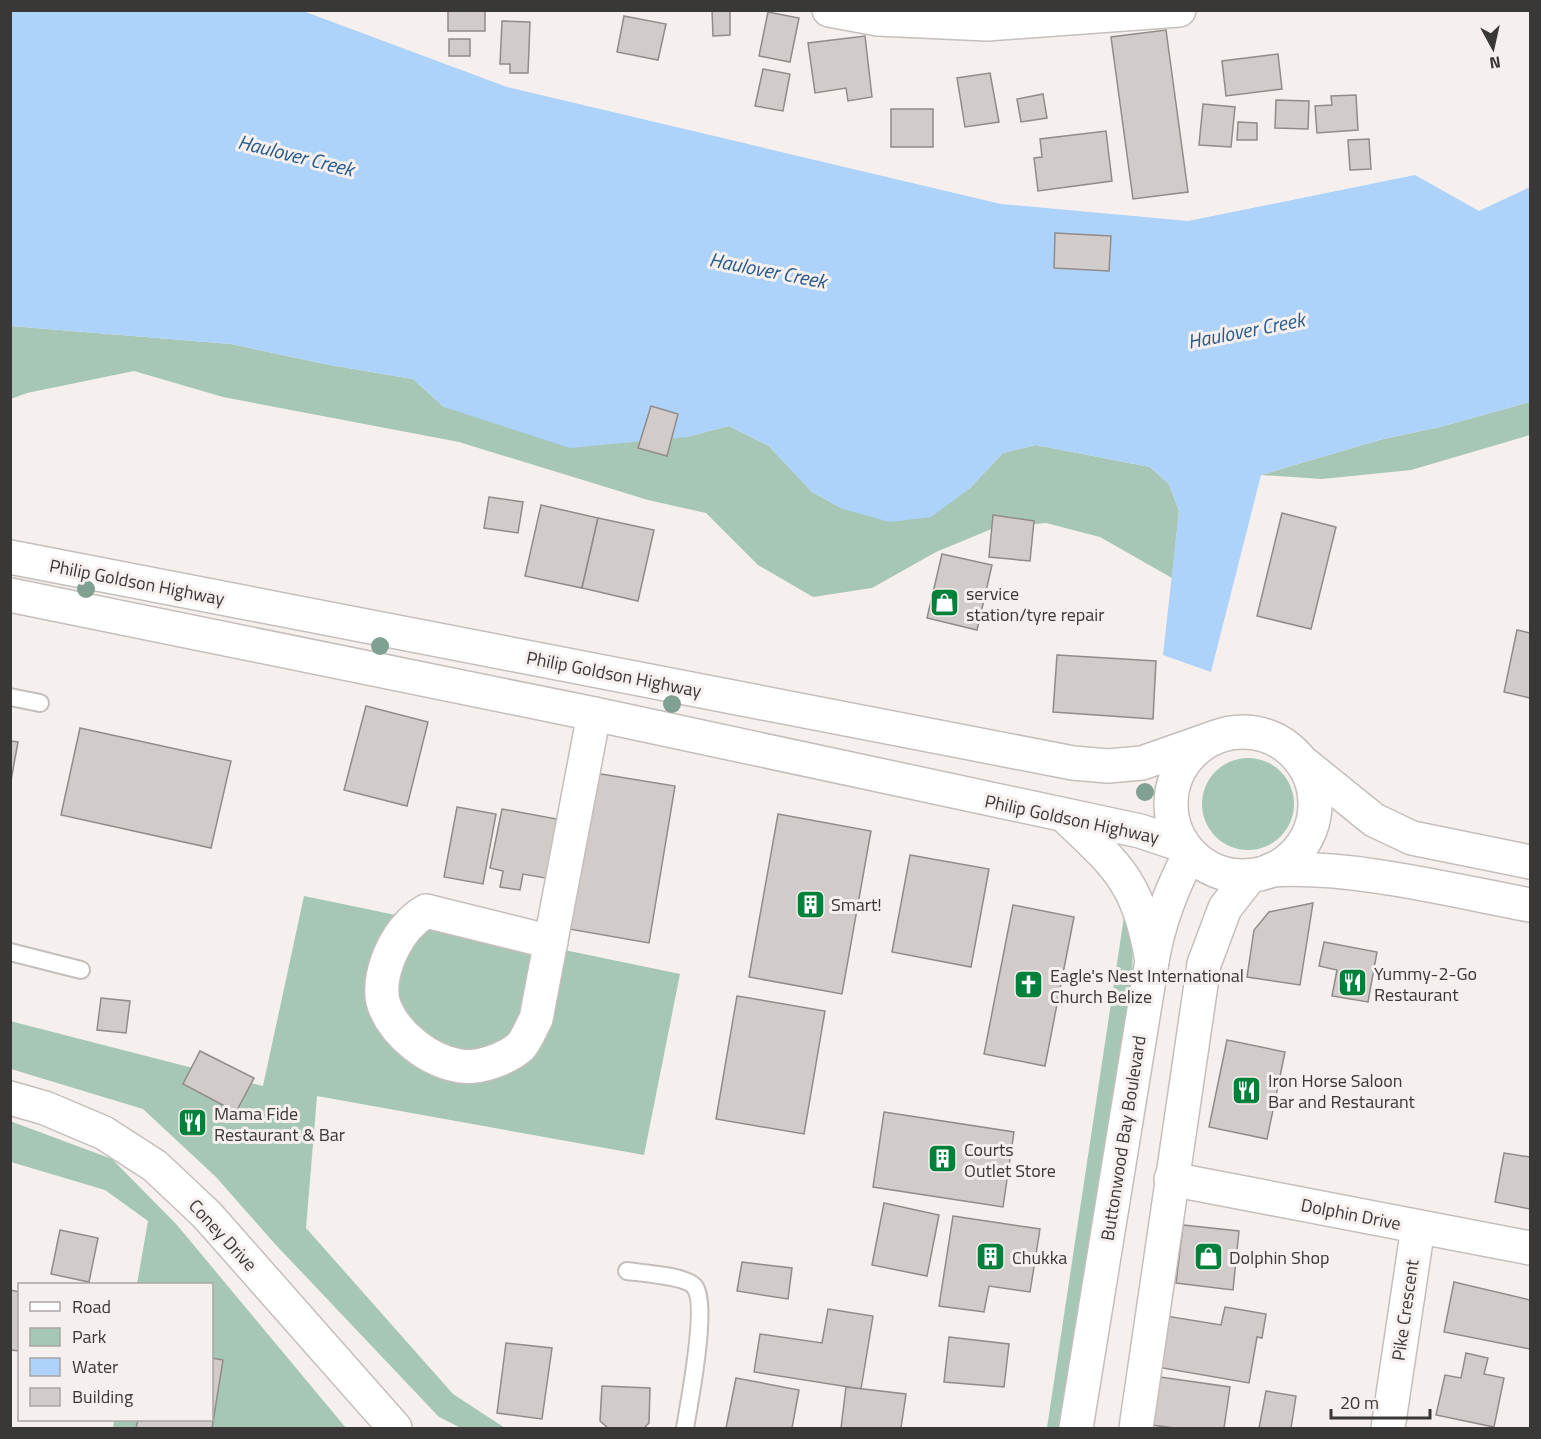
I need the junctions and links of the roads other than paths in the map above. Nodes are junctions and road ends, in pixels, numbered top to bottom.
1 (829, 10) edge
2 (1179, 10) edge
3 (10, 557) edge
4 (10, 595) edge
5 (10, 697) edge
6 (40, 703) dead end
7 (594, 714) junction
8 (1216, 737) junction
9 (1301, 761) junction
10 (1067, 818) junction
11 (1186, 849) junction
12 (1530, 862) edge
13 (1261, 873) junction
14 (1530, 905) edge
15 (550, 942) junction
16 (10, 952) edge
17 (1152, 960) junction
18 (81, 970) dead end
19 (10, 1098) edge
20 (1171, 1179) junction
21 (1418, 1227) junction
22 (1530, 1248) edge
23 (627, 1271) dead end
24 (395, 1428) edge
25 (685, 1428) edge
26 (1076, 1428) edge
27 (1136, 1428) edge
28 (1388, 1428) edge

1 - 2 main road
3 - 8 main road, Philip Goldson Highway
4 - 7 main road, Philip Goldson Highway
5 - 6 lane
7 - 10 main road, Philip Goldson Highway
7 - 15 main road
8 - 9 main road
8 - 11 main road
9 - 12 main road
9 - 13 main road
10 - 11 main road, Philip Goldson Highway
10 - 17 main road
11 - 13 main road
11 - 17 main road, Buttonwood Bay Boulevard
13 - 14 main road
13 - 20 main road
15 - 15 main road
16 - 18 lane
17 - 26 main road, Buttonwood Bay Boulevard
19 - 24 main road, Coney Drive
20 - 21 main road, Dolphin Drive
20 - 27 main road
21 - 22 main road, Dolphin Drive
21 - 28 main road, Pike Crescent
23 - 25 lane

